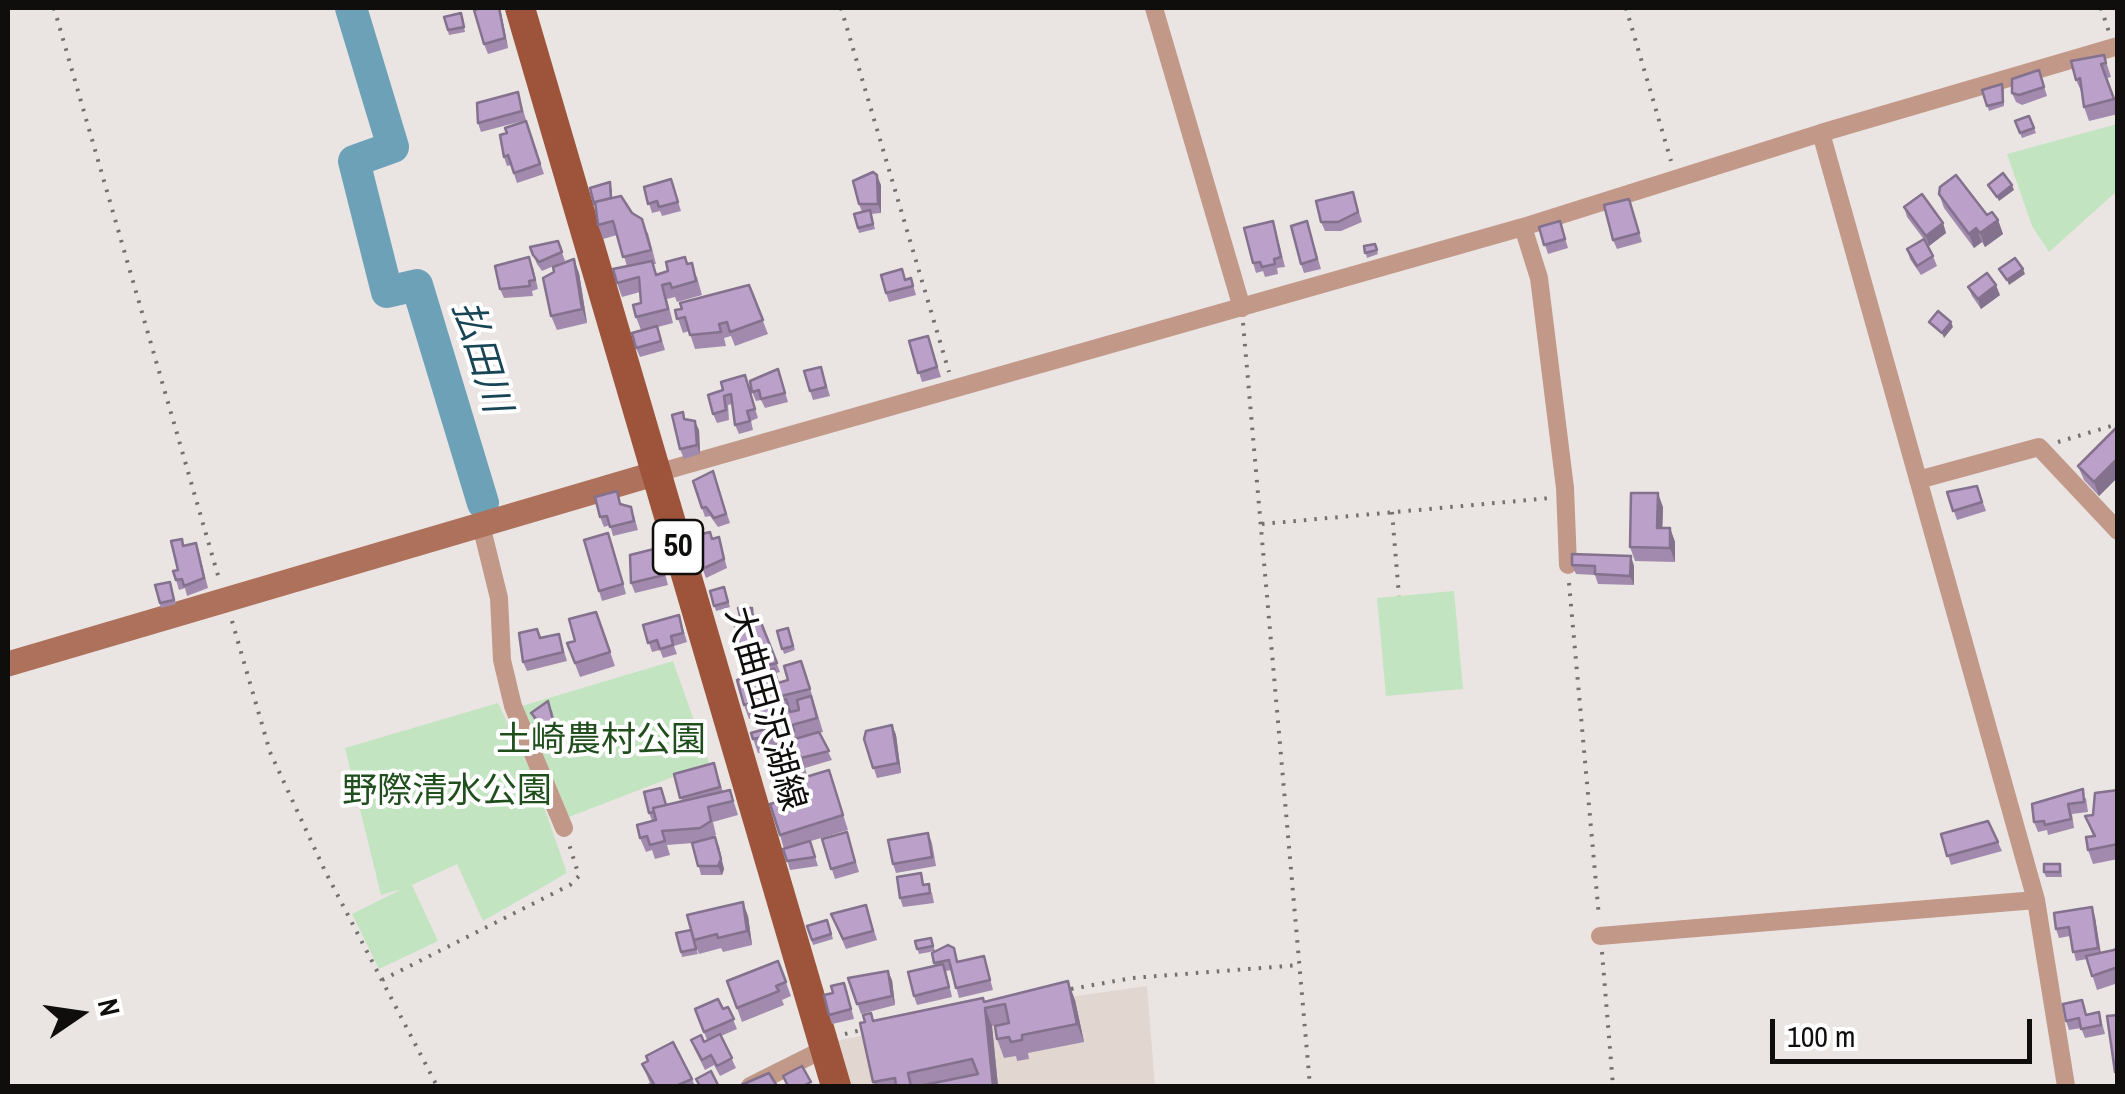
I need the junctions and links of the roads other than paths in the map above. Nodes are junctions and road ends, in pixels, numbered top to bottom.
1 (520, 8) edge
2 (1154, 8) edge
3 (2115, 47) edge
4 (1821, 133) junction
5 (1523, 227) junction
6 (1242, 308) junction
7 (657, 473) junction
8 (1918, 480) junction
9 (481, 524) junction
10 (2118, 531) edge
11 (1568, 564) edge
12 (8, 664) edge
13 (564, 828) road end
14 (2036, 900) junction
15 (1600, 936) road end
16 (823, 1044) junction
17 (750, 1086) edge
18 (836, 1086) edge
19 (2066, 1086) edge

1 - 7 main road, 大曲田沢湖線 / 50
2 - 6 street
3 - 4 street
4 - 5 street
4 - 8 street
5 - 6 street
5 - 11 street
6 - 7 street
7 - 9 street
7 - 16 main road, 大曲田沢湖線 / 50
8 - 10 street
8 - 14 street
9 - 12 street
9 - 13 street
14 - 15 street
14 - 19 street
16 - 17 street
16 - 18 main road, 大曲田沢湖線 / 50

